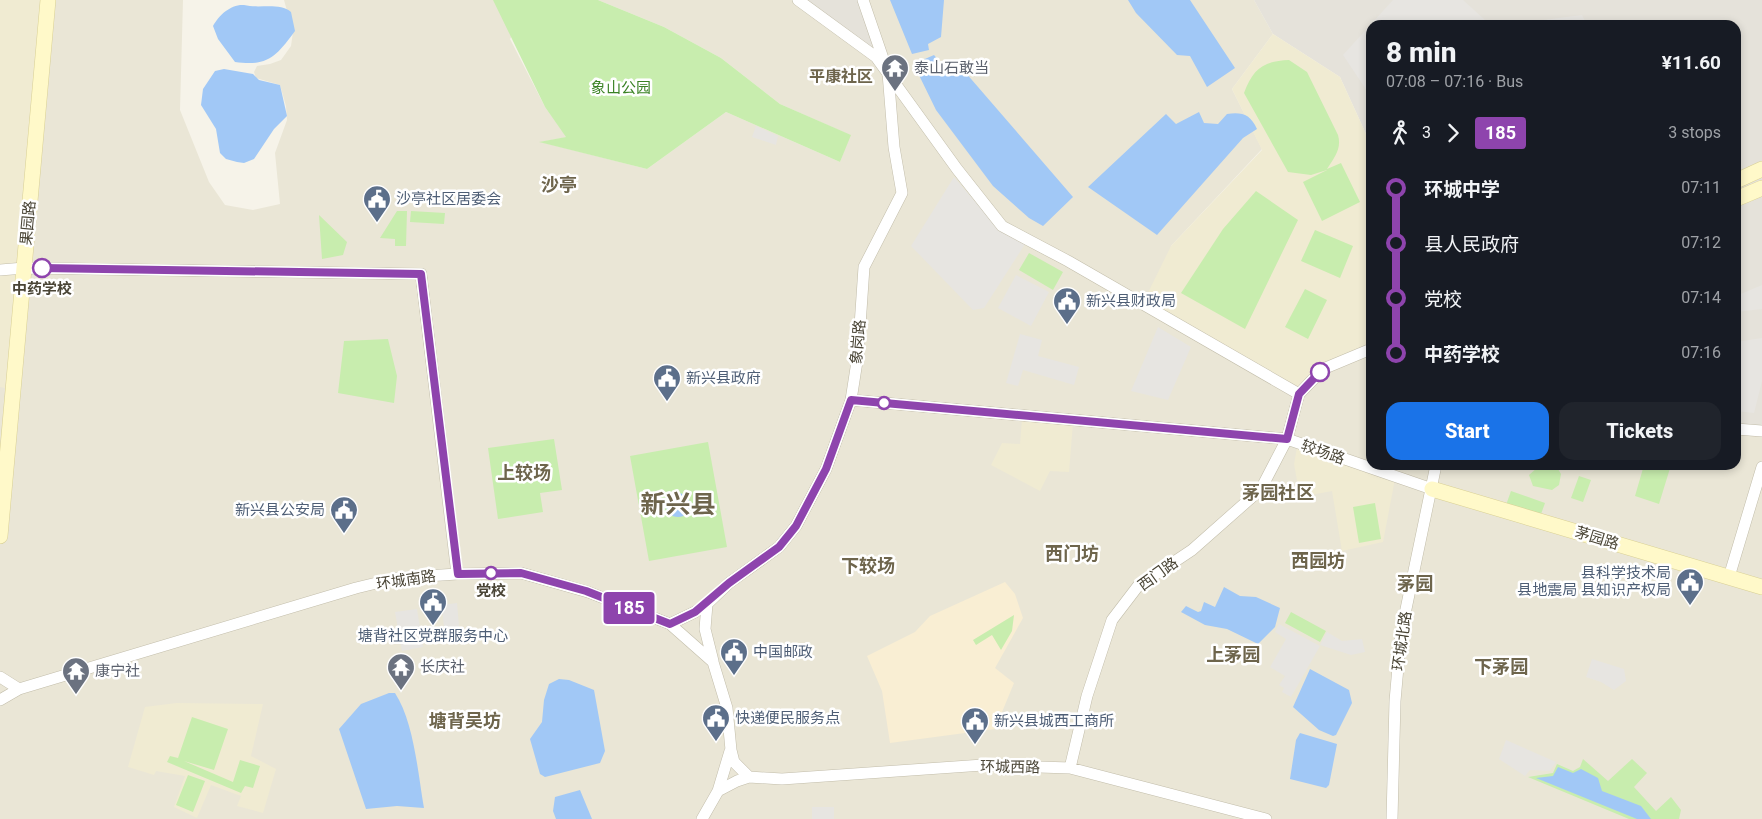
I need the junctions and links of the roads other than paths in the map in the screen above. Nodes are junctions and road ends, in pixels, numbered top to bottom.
1 (48, 0) edge
2 (798, 0) edge
3 (863, 0) edge
4 (888, 73) junction
5 (1762, 169) edge
6 (1741, 179) edge
7 (1762, 188) edge
8 (1741, 197) edge
9 (24, 268) junction
10 (0, 270) edge
11 (1366, 351) edge
12 (1299, 394) junction
13 (851, 400) junction
14 (1741, 429) edge
15 (1762, 431) edge
16 (1287, 439) junction
17 (1366, 466) edge
18 (1762, 466) edge
19 (1377, 470) edge
20 (1435, 470) edge
21 (1432, 489) junction
22 (0, 536) edge
23 (458, 574) junction
24 (1729, 577) junction
25 (1762, 587) edge
26 (707, 604) junction
27 (670, 624) junction
28 (714, 662) junction
29 (0, 677) edge
30 (19, 689) junction
31 (0, 700) edge
32 (731, 750) junction
33 (1070, 768) junction
34 (749, 777) junction
35 (718, 791) junction
36 (1392, 814) edge
37 (702, 819) edge
38 (1266, 819) edge
39 (1385, 819) edge

1 - 9 street, 果园路
2 - 4 street
3 - 4 street, 象岗路
4 - 12 street
4 - 13 street, 象岗路
5 - 6 street
7 - 8 street
9 - 10 street
9 - 22 street, 果园路
9 - 23 street
11 - 12 street
12 - 16 street, 西门路
13 - 16 street, 较场路
13 - 26 street, 象岗路
14 - 15 street
16 - 17 street, 较场路
16 - 33 street, 西门路
18 - 24 street
19 - 21 street, 较场路
20 - 21 street, 环城北路
21 - 24 street, 茅园路
21 - 36 street, 环城北路
23 - 27 street, 环城南路
23 - 30 street, 环城南路
24 - 25 street, 茅园路
26 - 27 street, 象岗路
26 - 28 street
27 - 28 street, 环城南路
28 - 32 street
29 - 30 street
30 - 31 street, 环城南路
32 - 34 street
32 - 35 street
33 - 34 street, 环城西路
33 - 38 street, 环城西路
34 - 35 street
35 - 37 street
36 - 39 street

